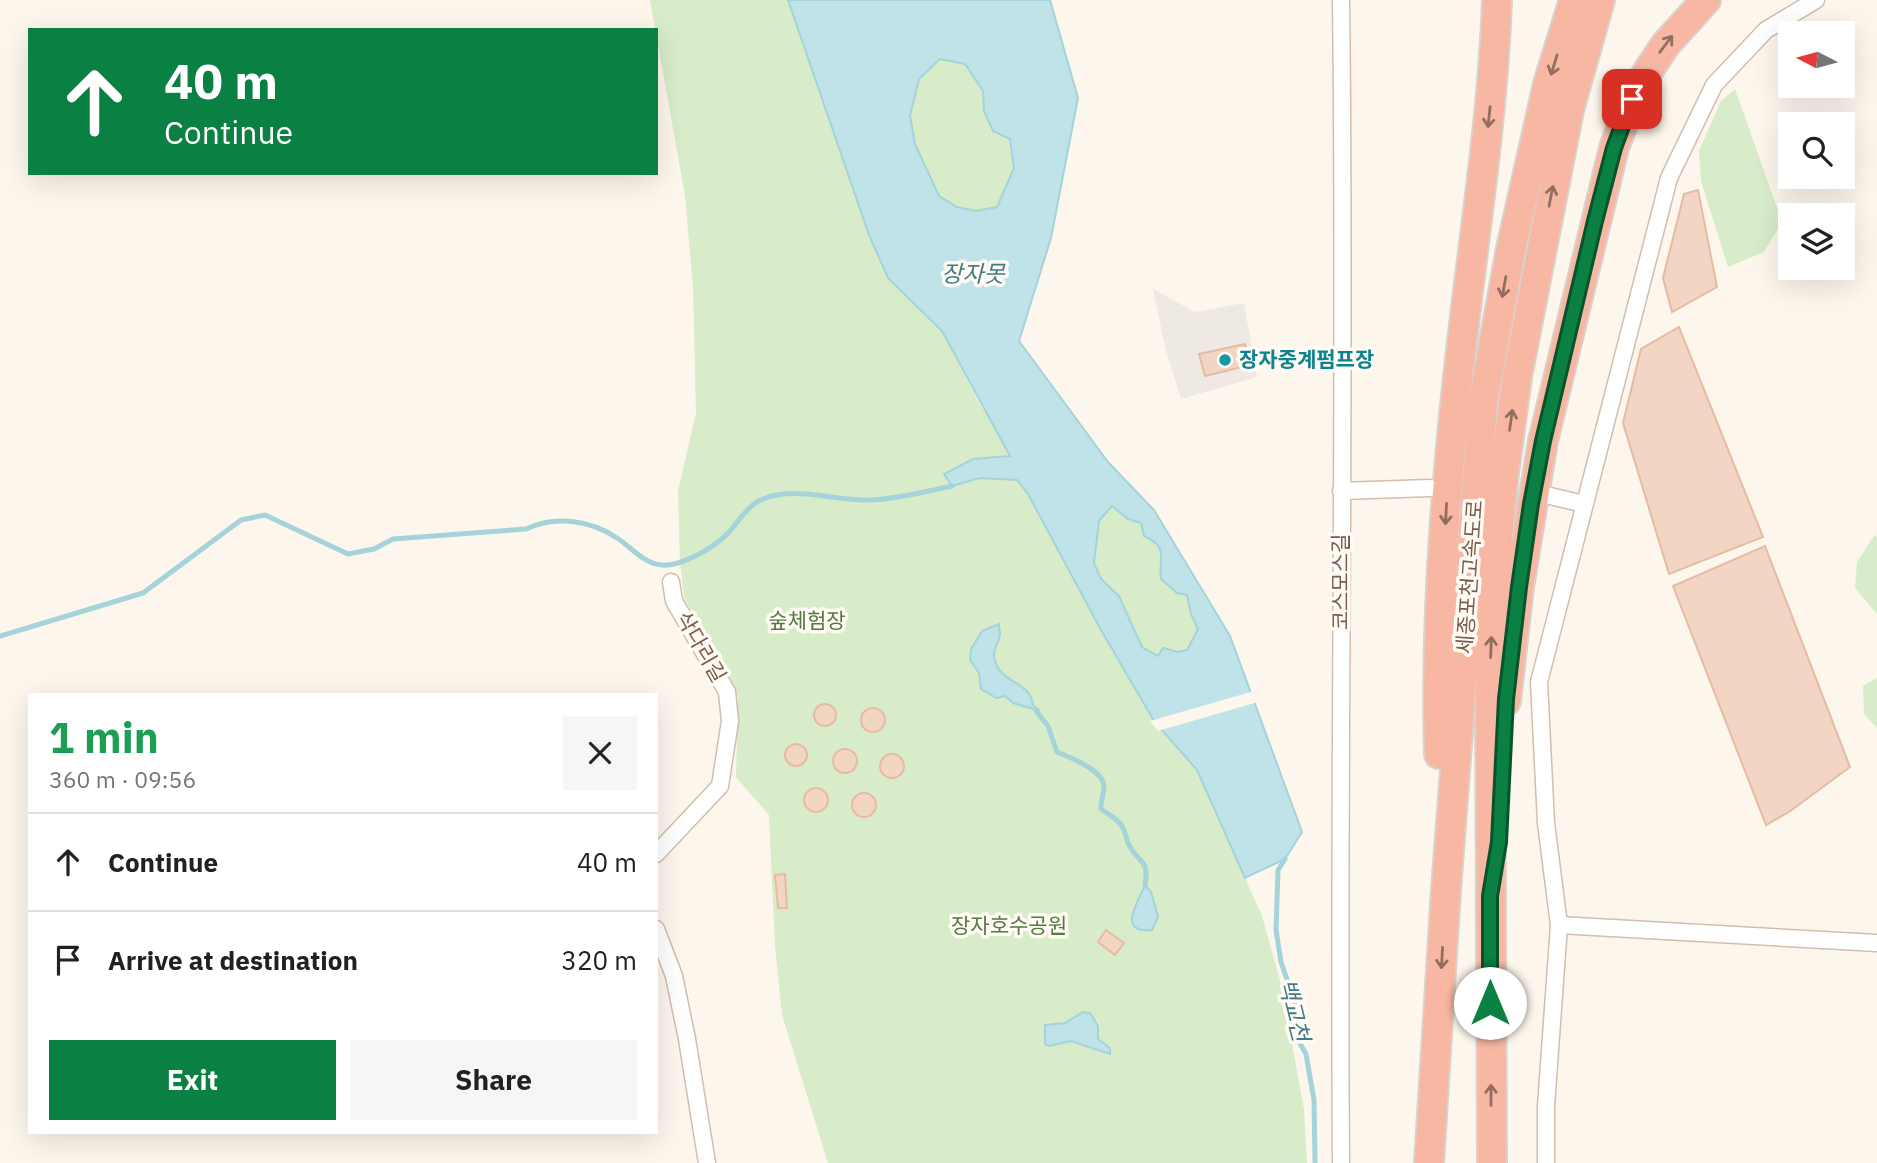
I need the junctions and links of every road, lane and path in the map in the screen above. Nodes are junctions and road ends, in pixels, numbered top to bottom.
1 (1340, 0) edge
2 (1497, 0) edge
3 (1574, 0) edge
4 (1600, 0) edge
5 (1706, 0) edge
6 (1816, 0) edge
7 (1430, 488) dead end
8 (1342, 491) junction
9 (1550, 496) dead end
10 (1584, 504) junction
11 (671, 582) dead end
12 (658, 852) edge
13 (1446, 890) junction
14 (1490, 896) junction
15 (1559, 925) junction
16 (658, 935) edge
17 (1877, 943) edge
18 (708, 1163) edge
19 (1341, 1163) edge
20 (1429, 1163) edge
21 (1492, 1163) edge
22 (1546, 1163) edge

1 - 8 street, 코스모스길
2 -> 13 highway
3 -> 13 highway, 세종포천고속도로
14 -> 4 highway, 세종포천고속도로
14 -> 5 highway
6 - 10 street
7 - 8 street
8 - 19 street, 코스모스길
9 - 10 street
10 - 15 street
11 - 12 street, 삭다리길
13 -> 20 highway, 세종포천고속도로
21 -> 14 highway, 세종포천고속도로
15 - 17 street
15 - 22 street
16 - 18 street

